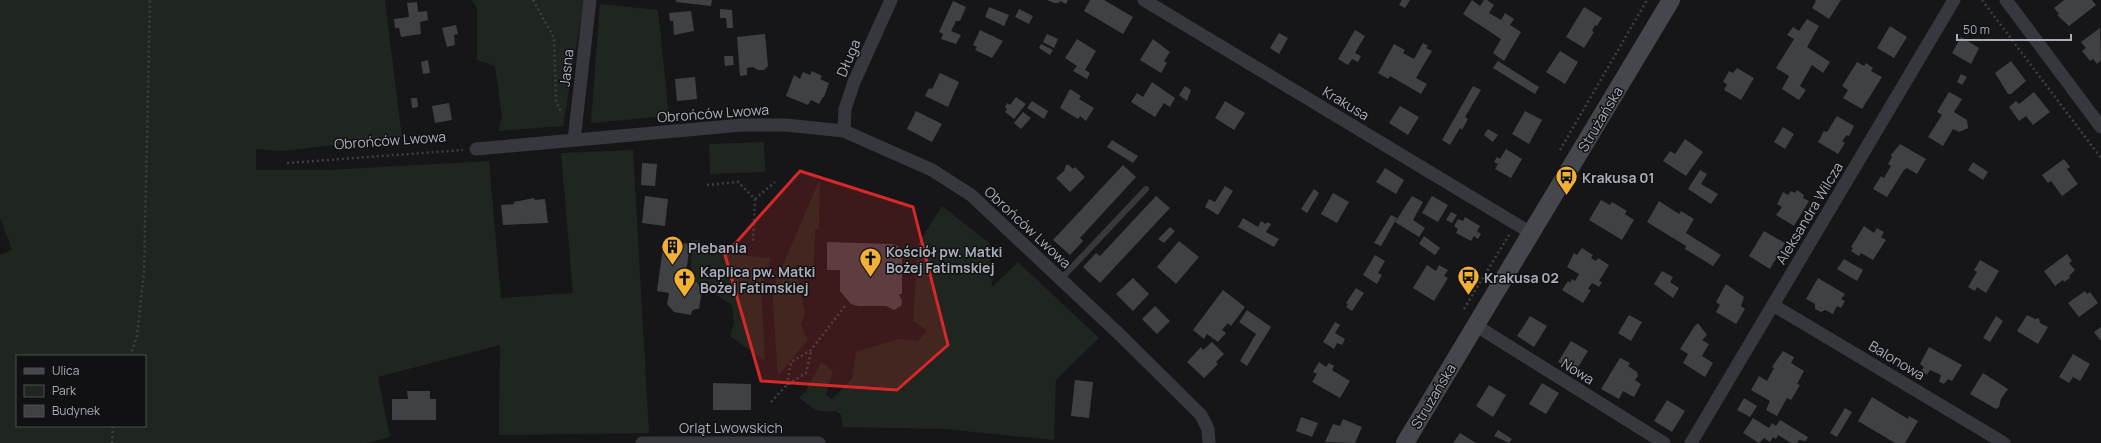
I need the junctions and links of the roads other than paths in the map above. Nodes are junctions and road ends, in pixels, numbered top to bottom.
1 (590, 0) edge
2 (891, 0) edge
3 (1144, 0) edge
4 (1671, 0) edge
5 (1954, 0) edge
6 (2006, 0) edge
7 (2101, 127) edge
8 (844, 131) junction
9 (574, 140) junction
10 (476, 149) road end
11 (1146, 189) dead end
12 (1531, 233) junction
13 (1060, 280) junction
14 (1773, 305) junction
15 (1475, 325) junction
16 (642, 443) edge
17 (746, 443) edge
18 (786, 443) edge
19 (819, 443) edge
20 (1209, 443) edge
21 (1405, 443) edge
22 (1664, 443) edge
23 (1691, 443) edge
24 (2004, 443) edge

1 - 9 street, Jasna
2 - 8 street, Długa
3 - 12 street, Krakusa
4 - 12 main road, Strużańska
5 - 14 street, Aleksandra Wilcza
6 - 7 street
8 - 9 street, Obrońców Lwowa
8 - 13 street, Obrońców Lwowa
9 - 10 street, Obrońców Lwowa
11 - 13 lane
12 - 15 main road, Strużańska
13 - 20 street, Obrońców Lwowa
14 - 23 street, Aleksandra Wilcza
14 - 24 street, Balonowa
15 - 21 main road, Strużańska
15 - 22 street, Nowa
16 - 17 street, Orląt Lwowskich
17 - 18 street, Orląt Lwowskich
18 - 19 street, Orląt Lwowskich

